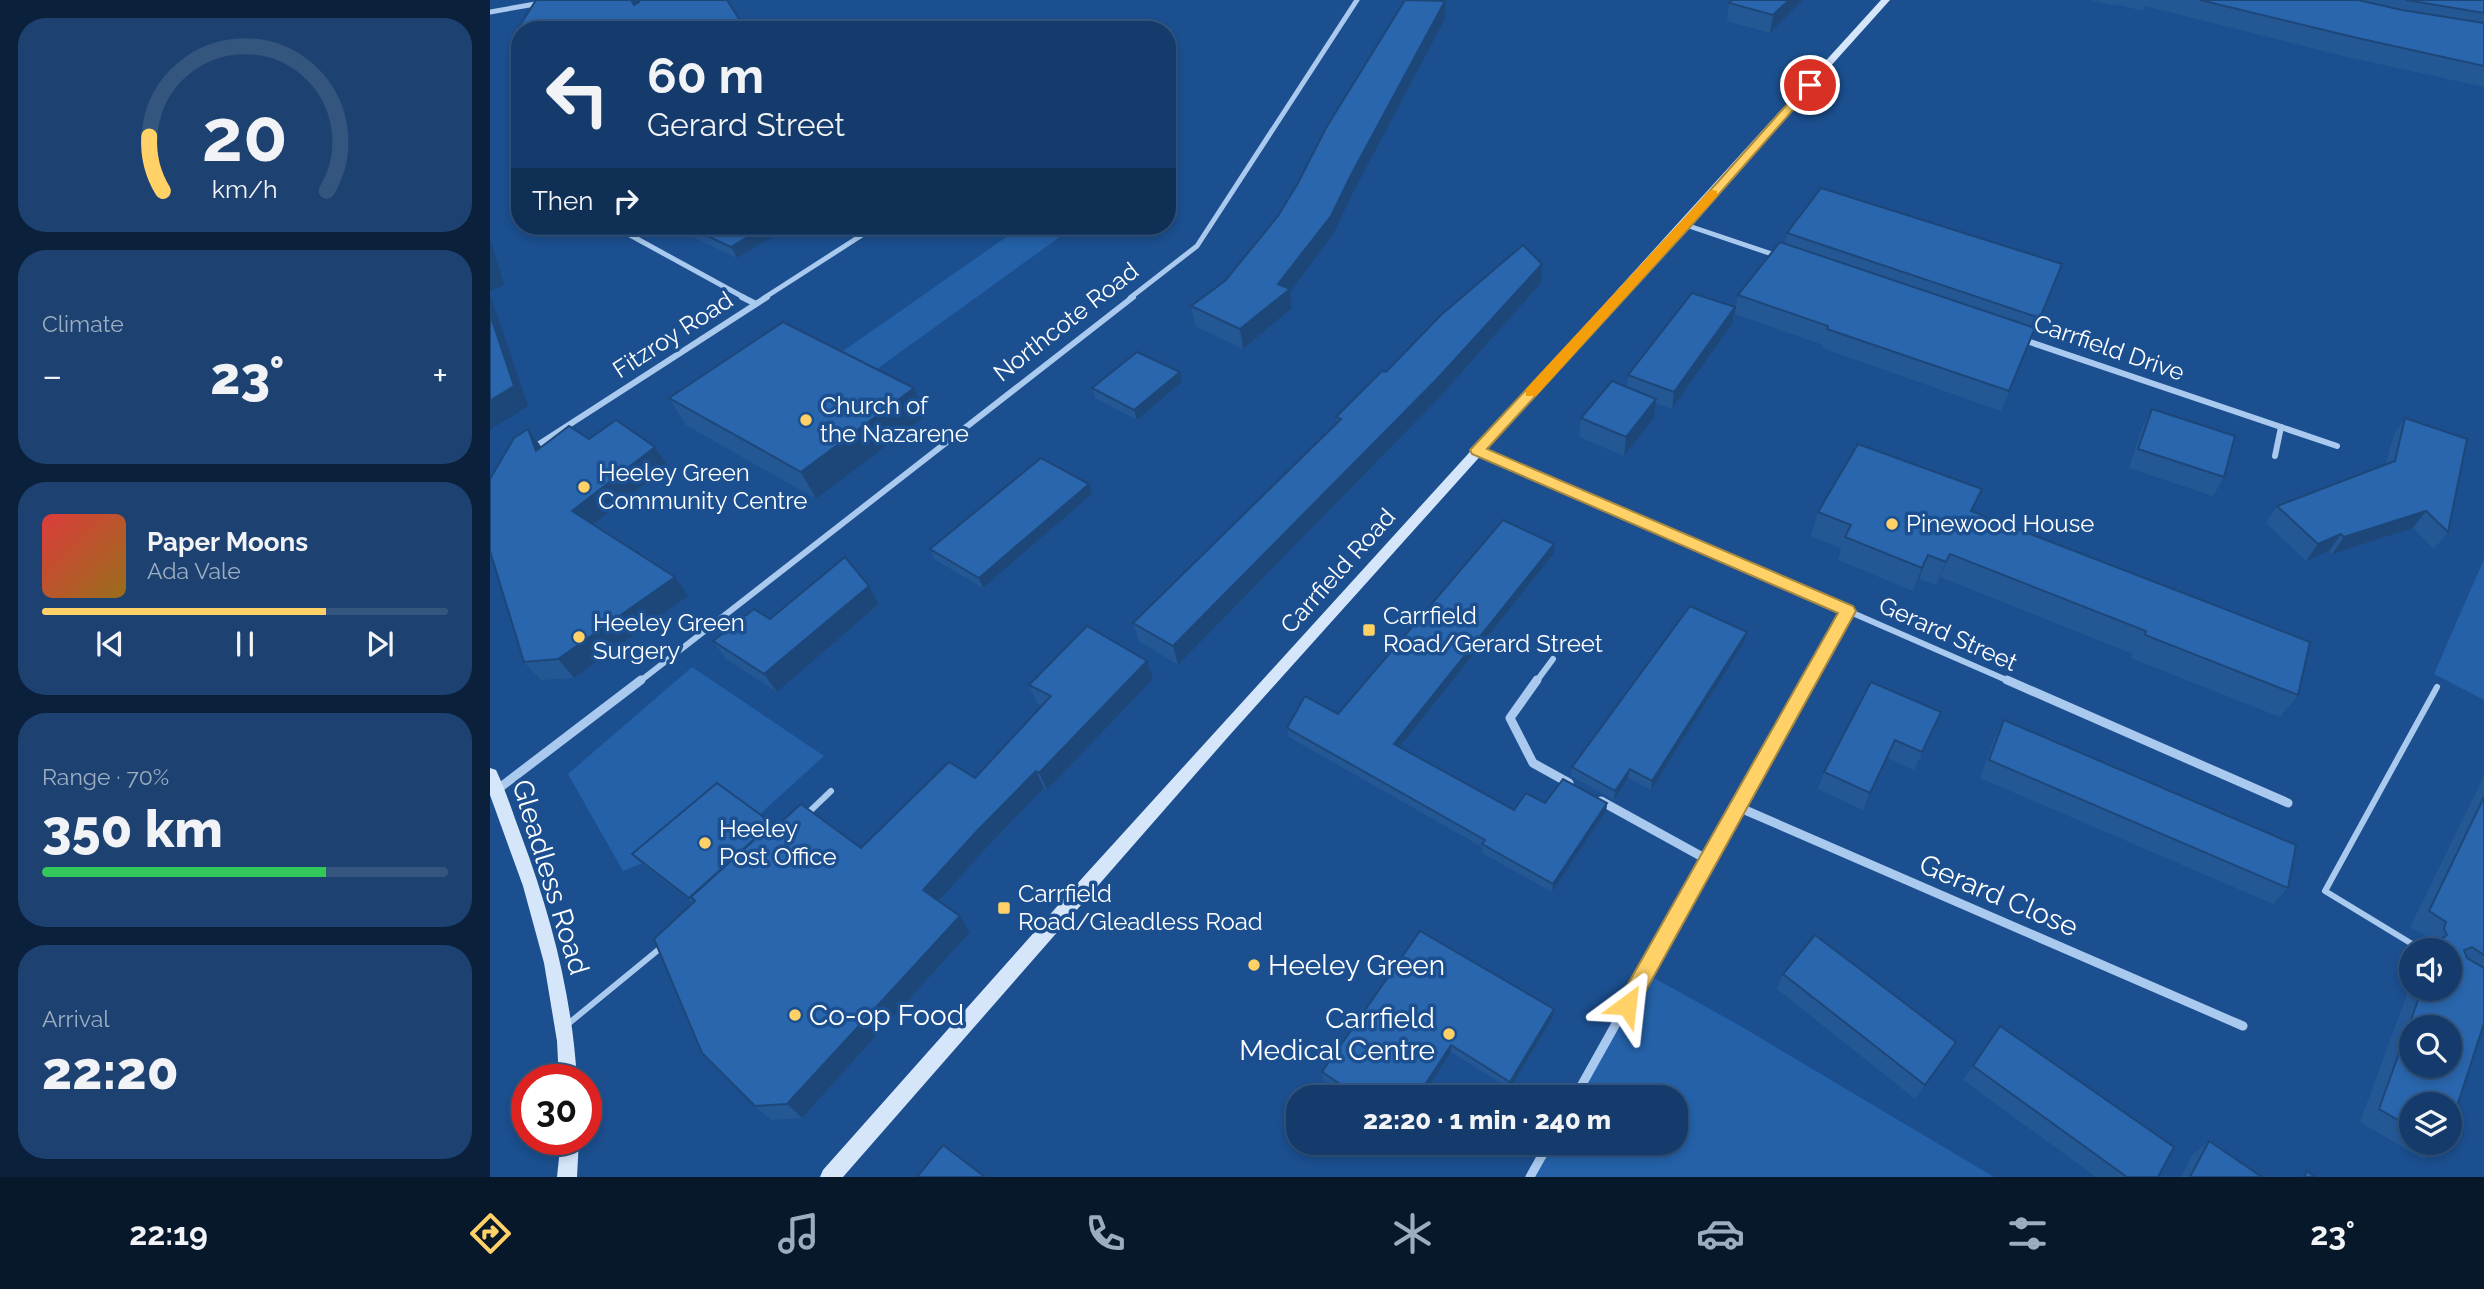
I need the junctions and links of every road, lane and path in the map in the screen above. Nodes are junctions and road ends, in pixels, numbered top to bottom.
1 (1357, 0) edge
2 (1886, 0) edge
3 (549, 2) edge
4 (490, 12) edge
5 (1686, 225) junction
6 (630, 235) edge
7 (862, 235) edge
8 (1792, 261) edge
9 (756, 304) junction
10 (2017, 337) edge
11 (2281, 427) junction
12 (2337, 446) dead end
13 (1478, 450) junction
14 (525, 454) edge
15 (2275, 456) dead end
16 (1847, 611) junction
17 (1553, 659) dead end
18 (2437, 687) dead end
19 (492, 787) edge
20 (1580, 789) edge
21 (831, 792) dead end
22 (1591, 796) edge
23 (2288, 803) dead end
24 (1738, 807) junction
25 (802, 819) edge
26 (1708, 860) junction
27 (673, 937) edge
28 (2402, 938) edge
29 (2243, 1026) dead end
30 (563, 1028) junction
31 (568, 1064) edge
32 (1582, 1085) edge
33 (569, 1155) edge
34 (1542, 1155) edge
35 (567, 1177) edge
36 (830, 1177) edge
37 (1530, 1177) edge

1 - 19 street, Northcote Road
2 - 5 street, Carrfield Road
3 - 4 street
5 - 8 street
5 - 13 street, Carrfield Road
6 - 9 street
7 - 9 street, Fitzroy Road
9 - 14 street, Fitzroy Road
10 - 11 street, Carrfield Drive
11 - 12 street, Carrfield Drive
11 - 15 street
13 - 16 street, Gerard Street
13 - 36 street, Carrfield Road
16 - 23 street, Gerard Street
16 - 24 street
17 - 20 street
18 - 28 lane
19 - 30 street, Gleadless Road
21 - 25 lane
22 - 26 street
24 - 26 street
24 - 29 street, Gerard Close
26 - 32 street
27 - 30 lane
30 - 31 street, Gleadless Road
33 - 35 street
34 - 37 street

